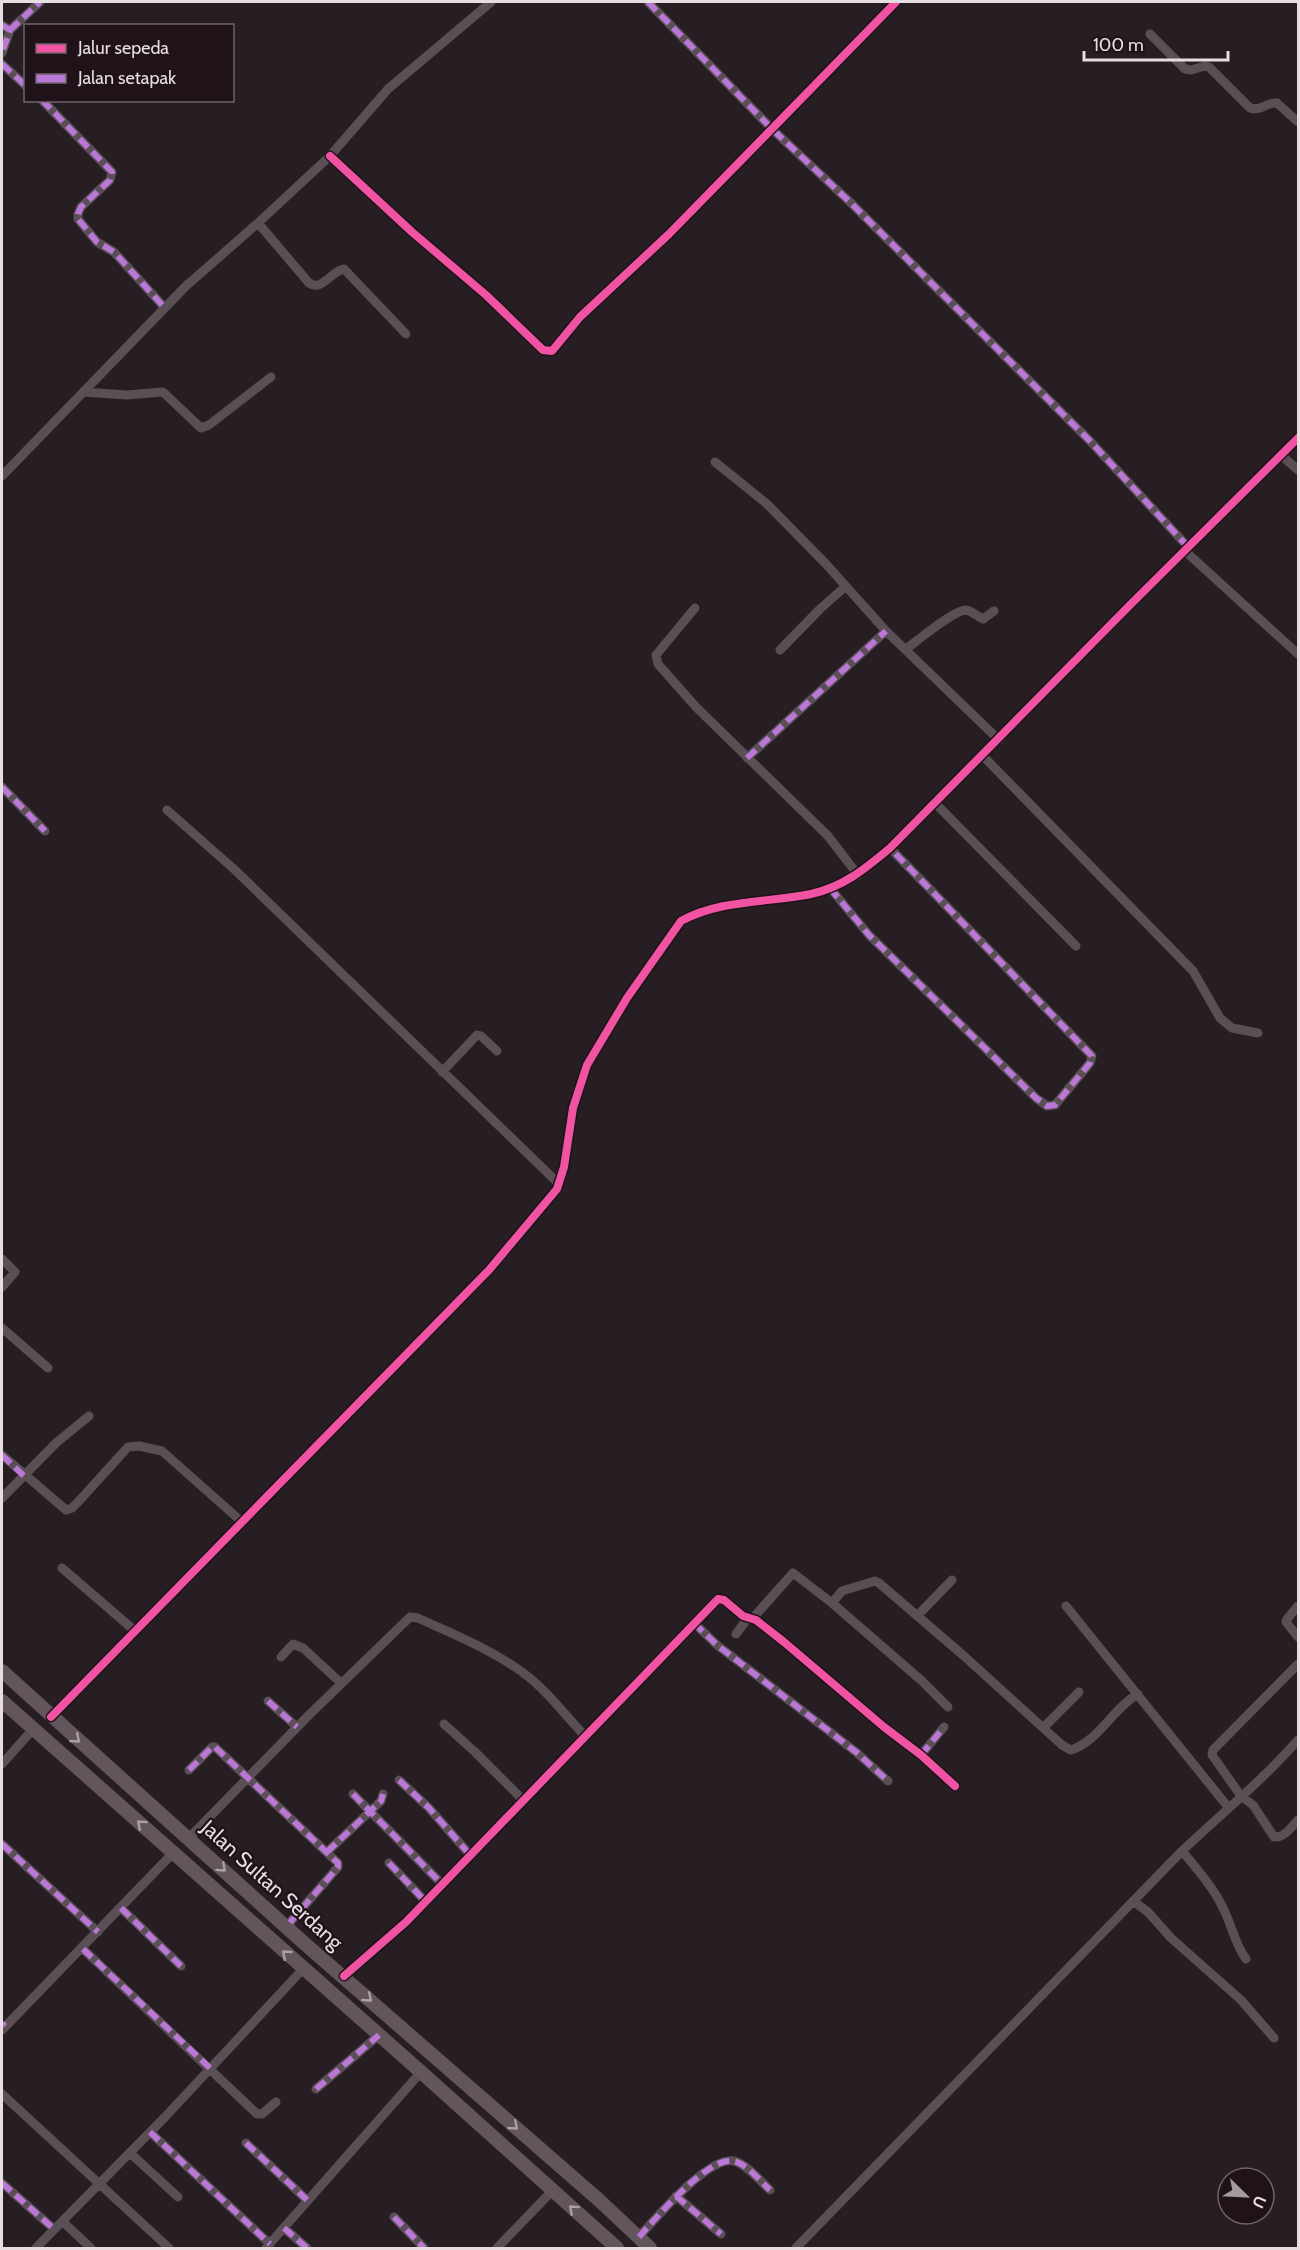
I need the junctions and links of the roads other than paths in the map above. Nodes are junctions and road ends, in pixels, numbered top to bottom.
1 (40, 2) edge
2 (491, 2) edge
3 (648, 2) edge
4 (896, 2) edge
5 (6, 28) edge
6 (1149, 34) dead end
7 (2, 53) edge
8 (2, 64) edge
9 (24, 84) edge
10 (44, 102) edge
11 (1299, 122) edge
12 (772, 129) junction
13 (330, 156) junction
14 (258, 223) junction
15 (164, 307) junction
16 (406, 334) dead end
17 (271, 377) dead end
18 (83, 392) junction
19 (1299, 438) edge
20 (1282, 456) junction
21 (716, 462) dead end
22 (4, 470) edge
23 (1299, 470) edge
24 (1187, 549) junction
25 (846, 586) junction
26 (695, 608) dead end
27 (994, 611) dead end
28 (886, 631) junction
29 (906, 649) junction
30 (780, 650) dead end
31 (1299, 654) edge
32 (999, 740) junction
33 (983, 756) junction
34 (747, 758) junction
35 (2, 788) edge
36 (935, 803) junction
37 (167, 810) dead end
38 (45, 831) dead end
39 (890, 849) junction
40 (858, 875) junction
41 (830, 888) junction
42 (1076, 945) dead end
43 (1258, 1034) dead end
44 (497, 1052) dead end
45 (442, 1071) junction
46 (559, 1184) junction
47 (2, 1259) edge
48 (2, 1287) edge
49 (2, 1328) edge
50 (48, 1368) dead end
51 (89, 1416) dead end
52 (2, 1455) edge
53 (24, 1476) junction
54 (2, 1497) edge
55 (242, 1522) junction
56 (62, 1568) dead end
57 (952, 1580) dead end
58 (832, 1603) junction
59 (1066, 1606) dead end
60 (1299, 1606) edge
61 (917, 1616) junction
62 (750, 1618) junction
63 (694, 1623) junction
64 (135, 1631) junction
65 (736, 1634) dead end
66 (1299, 1637) edge
67 (281, 1657) dead end
68 (1299, 1664) edge
69 (2, 1671) edge
70 (341, 1683) junction
71 (1080, 1692) dead end
72 (1138, 1694) junction
73 (2, 1701) edge
74 (268, 1701) dead end
75 (948, 1707) dead end
76 (51, 1717) junction
77 (444, 1724) dead end
78 (297, 1726) junction
79 (944, 1727) dead end
80 (1044, 1727) junction
81 (34, 1728) junction
82 (584, 1735) junction
83 (1299, 1740) edge
84 (921, 1755) junction
85 (2, 1764) edge
86 (189, 1770) dead end
87 (247, 1778) junction
88 (399, 1780) dead end
89 (888, 1781) dead end
90 (955, 1786) dead end
91 (353, 1794) dead end
92 (383, 1794) dead end
93 (1241, 1796) junction
94 (524, 1801) junction
95 (1228, 1807) junction
96 (369, 1811) junction
97 (1299, 1820) edge
98 (189, 1839) junction
99 (2, 1844) edge
100 (1182, 1851) junction
101 (327, 1852) junction
102 (173, 1853) junction
103 (471, 1856) junction
104 (389, 1863) dead end
105 (442, 1884) junction
106 (425, 1901) junction
107 (1133, 1901) junction
108 (121, 1908) junction
109 (286, 1927) junction
110 (98, 1932) junction
111 (83, 1949) junction
112 (1246, 1959) dead end
113 (181, 1966) dead end
114 (303, 1969) junction
115 (344, 1976) junction
116 (3, 2026) edge
117 (379, 2035) junction
118 (1274, 2038) dead end
119 (210, 2069) junction
120 (421, 2072) junction
121 (316, 2089) dead end
122 (2, 2094) edge
123 (276, 2102) dead end
124 (488, 2104) junction
125 (474, 2120) junction
126 (150, 2132) junction
127 (246, 2143) dead end
128 (130, 2153) junction
129 (2, 2183) edge
130 (98, 2185) junction
131 (553, 2190) junction
132 (770, 2190) dead end
133 (676, 2196) junction
134 (178, 2197) dead end
135 (307, 2200) junction
136 (394, 2217) dead end
137 (62, 2221) junction
138 (54, 2229) junction
139 (284, 2229) junction
140 (721, 2234) dead end
141 (639, 2237) junction
142 (268, 2246) edge
143 (503, 2246) edge
144 (36, 2248) edge
145 (91, 2248) edge
146 (169, 2248) edge
147 (307, 2248) edge
148 (424, 2248) edge
149 (617, 2248) edge
150 (650, 2248) edge
151 (796, 2248) edge

1 - 5 street
2 - 13 street
3 - 12 street
4 - 12 street
5 - 7 street
6 - 11 street
8 - 9 street
10 - 15 street
12 - 13 street
12 - 24 street
13 - 14 street
14 - 15 street
14 - 16 street
15 - 18 street
17 - 18 street
18 - 22 street
19 - 20 street
20 - 23 street
20 - 24 street
21 - 25 street
24 - 31 street
24 - 32 street
25 - 28 street
25 - 30 street
26 - 34 street
27 - 29 street
28 - 29 street
28 - 34 street
29 - 32 street
32 - 33 street
33 - 36 street
33 - 43 street
34 - 40 street
35 - 38 street
36 - 39 street
36 - 42 street
37 - 45 street
39 - 40 street
39 - 41 street
40 - 41 street
41 - 46 street
44 - 45 street
45 - 46 street
46 - 55 street
47 - 48 street
49 - 50 street
51 - 53 street
52 - 53 street
53 - 54 street
53 - 55 street
55 - 64 street
56 - 64 street
57 - 61 street
58 - 61 street
58 - 62 street
58 - 75 street
59 - 72 street
60 - 66 street
61 - 80 street
62 - 63 street
62 - 65 street
62 - 84 street
63 - 82 street
63 - 89 street
64 - 76 street
67 - 70 street
68 - 93 street
69 - 76 highway, Jalan Sultan Serdang
70 - 78 street
70 - 82 street
71 - 80 street
72 - 80 street
72 - 95 street
73 - 81 highway, Jalan Sultan Serdang
74 - 78 street
76 -> 98 highway, Jalan Sultan Serdang
77 - 94 street
78 - 87 street
79 - 84 street
81 - 85 street
102 -> 81 highway, Jalan Sultan Serdang
82 - 94 street
83 - 93 street
84 - 90 street
86 - 87 street
87 - 98 street
87 - 101 street
88 - 103 street
91 - 96 street
92 - 96 street
93 - 95 street
93 - 97 street
94 - 103 street
95 - 100 street
96 - 101 street
96 - 105 street
98 -> 109 highway, Jalan Sultan Serdang
99 - 110 street
100 - 107 street
100 - 112 street
101 - 109 street
102 - 108 street
114 -> 102 highway, Jalan Sultan Serdang
103 - 105 street
104 - 106 street
105 - 106 street
106 - 115 street
107 - 118 street
107 - 151 street
108 - 110 street
108 - 113 street
109 - 115 highway, Jalan Sultan Serdang
110 - 111 street
111 - 116 street
111 - 119 street
114 - 117 highway, Jalan Sultan Serdang
114 - 119 street
115 -> 124 highway, Jalan Sultan Serdang
117 - 120 highway, Jalan Sultan Serdang
117 - 121 street
119 - 123 street
119 - 126 street
120 - 125 highway, Jalan Sultan Serdang
120 - 135 street
122 - 130 street
124 - 125 highway
124 -> 141 highway, Jalan Sultan Serdang
125 - 131 highway, Jalan Sultan Serdang
126 - 128 street
126 - 142 street
127 - 135 street
128 - 130 street
128 - 134 street
129 - 138 street
130 - 137 street
130 - 146 street
131 - 143 street
149 -> 131 highway, Jalan Sultan Serdang
132 - 133 street
133 - 140 street
133 - 141 street
135 - 139 street
136 - 148 street
137 - 138 street
137 - 145 street
138 - 144 street
139 - 142 street
139 - 147 street
141 - 150 highway, Jalan Sultan Serdang

